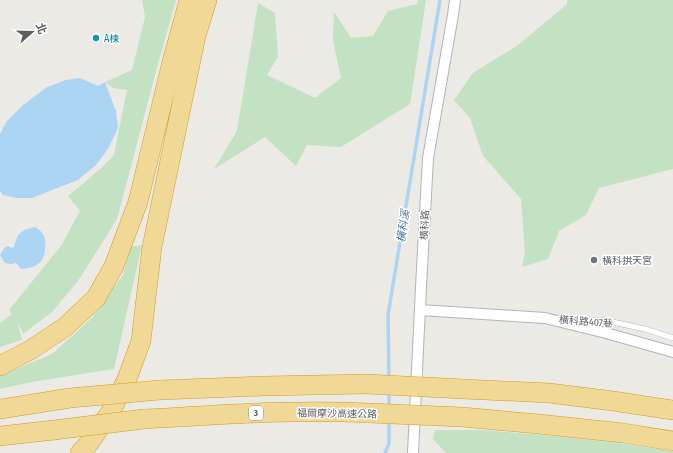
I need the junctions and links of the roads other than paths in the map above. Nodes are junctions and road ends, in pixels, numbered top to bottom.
1 (188, 0) edge
2 (207, 0) edge
3 (455, 0) edge
4 (420, 310) junction
5 (545, 318) junction
6 (673, 338) edge
7 (673, 352) edge
8 (0, 366) edge
9 (0, 409) edge
10 (673, 410) edge
11 (0, 436) edge
12 (673, 441) edge
13 (80, 453) edge
14 (413, 453) edge

1 - 8 highway
2 - 13 highway
3 - 4 street, 橫科路
4 - 5 street
4 - 14 street, 橫科路
5 - 6 lane, 橫科路407巷
5 - 7 street
9 - 10 highway, bridge
11 - 12 highway, 福爾摩沙高速公路 / 3, bridge

